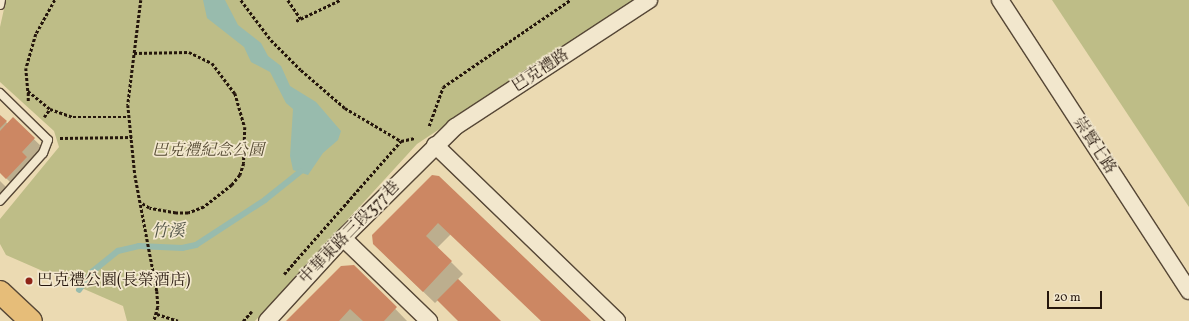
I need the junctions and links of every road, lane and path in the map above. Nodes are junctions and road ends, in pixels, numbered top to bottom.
1 (1, 0) edge
2 (55, 0) edge
3 (141, 0) edge
4 (241, 0) edge
5 (288, 0) edge
6 (340, 0) edge
7 (570, 0) edge
8 (649, 0) edge
9 (1000, 0) edge
10 (0, 4) edge
11 (301, 19) junction
12 (296, 21) dead end
13 (134, 53) junction
14 (28, 91) junction
15 (0, 93) edge
16 (27, 103) dead end
17 (50, 109) junction
18 (44, 117) dead end
19 (130, 117) junction
20 (429, 126) dead end
21 (132, 137) junction
22 (415, 138) dead end
23 (48, 140) junction
24 (401, 141) junction
25 (435, 145) junction
26 (0, 200) edge
27 (141, 203) junction
28 (343, 238) junction
29 (280, 279) dead end
30 (1189, 291) edge
31 (0, 292) edge
32 (254, 309) dead end
33 (157, 314) junction
34 (30, 321) edge
35 (154, 321) edge
36 (178, 321) edge
37 (243, 321) edge
38 (266, 321) edge
39 (429, 321) edge
40 (617, 321) edge

1 - 10 lane
2 - 14 path
3 - 13 path
4 - 24 path
5 - 11 path
6 - 11 path
7 - 20 path
8 - 25 street, 巴克禮路
9 - 30 street, 崇賢七路
11 - 12 path
13 - 19 path
13 - 27 path
14 - 16 path
14 - 17 path
15 - 23 lane
17 - 18 path
17 - 19 path
19 - 21 path
21 - 23 path
21 - 27 path
22 - 24 path
23 - 26 lane
24 - 29 path
25 - 28 street, 中華東路三段377巷
25 - 40 street
27 - 33 path
28 - 38 street, 中華東路三段377巷
28 - 39 street
31 - 34 main road
32 - 37 path
33 - 35 path
33 - 36 path

